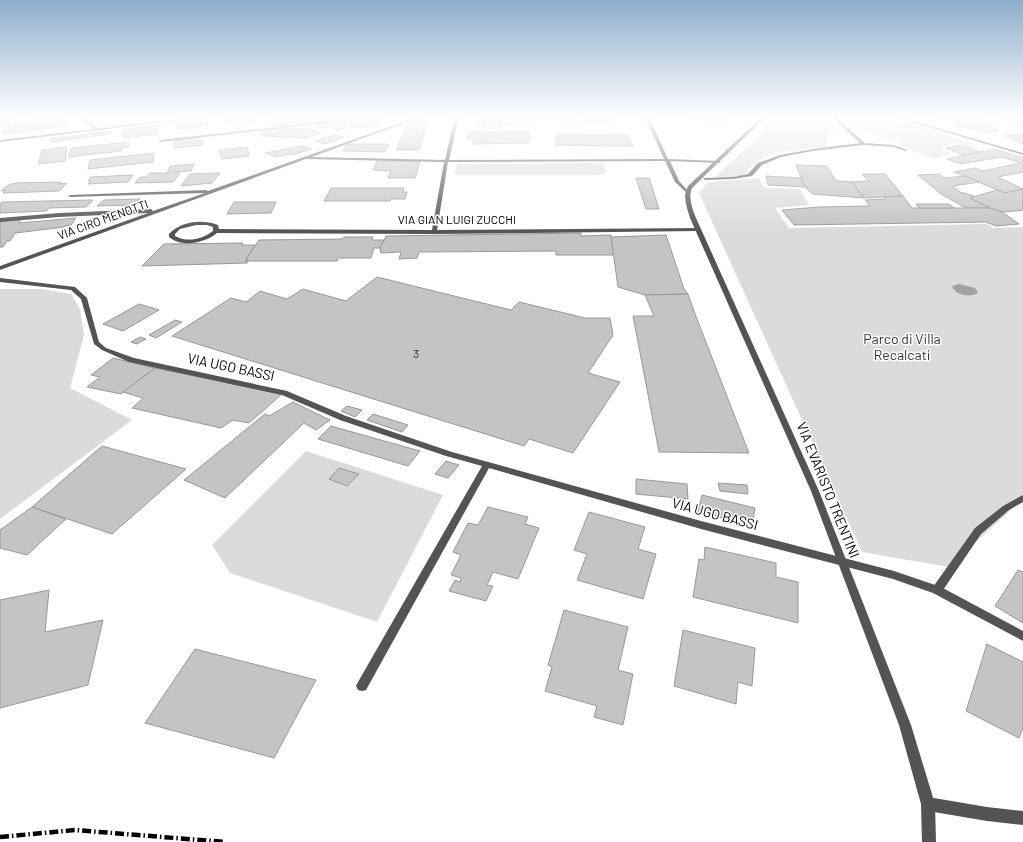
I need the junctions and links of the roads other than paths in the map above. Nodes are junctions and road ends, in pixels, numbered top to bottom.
1 (312, 154) edge
2 (448, 154) edge
3 (664, 154) edge
4 (727, 154) edge
5 (789, 154) edge
6 (302, 158) junction
7 (667, 160) junction
8 (446, 161) junction
9 (719, 162) junction
10 (705, 179) dead end
11 (213, 191) junction
12 (687, 192) junction
13 (70, 196) dead end
14 (158, 211) junction
15 (0, 220) edge
16 (698, 229) junction
17 (216, 231) junction
18 (434, 232) junction
19 (0, 268) edge
20 (0, 280) edge
21 (487, 465) junction
22 (1023, 498) edge
23 (843, 563) junction
24 (937, 590) junction
25 (1023, 636) edge
26 (362, 686) dead end
27 (928, 804) junction
28 (1023, 818) edge
29 (930, 842) edge

1 - 6 street, VIA CIRO MENOTTI
2 - 8 street
3 - 7 street
4 - 9 street
5 - 10 street
6 - 8 street
6 - 11 street, VIA CIRO MENOTTI
7 - 8 street
7 - 9 street
7 - 12 street
8 - 18 street
9 - 12 street
11 - 13 street, VIA CIRO MENOTTI
11 - 14 street, VIA CIRO MENOTTI
12 - 16 street, VIA EVARISTO TRENTINI
14 - 15 street
14 - 19 street, VIA CIRO MENOTTI
16 - 18 street, VIA GIAN LUIGI ZUCCHI
16 - 23 street, VIA EVARISTO TRENTINI
17 - 17 street
17 - 18 street, VIA GIAN LUIGI ZUCCHI
20 - 21 street, VIA UGO BASSI
21 - 23 street, VIA UGO BASSI
21 - 26 street
22 - 24 street
23 - 24 street, VIA UGO BASSI
23 - 27 street, VIA EVARISTO TRENTINI
24 - 25 street, VIA UGO BASSI
27 - 28 street
27 - 29 street, VIA EVARISTO TRENTINI

